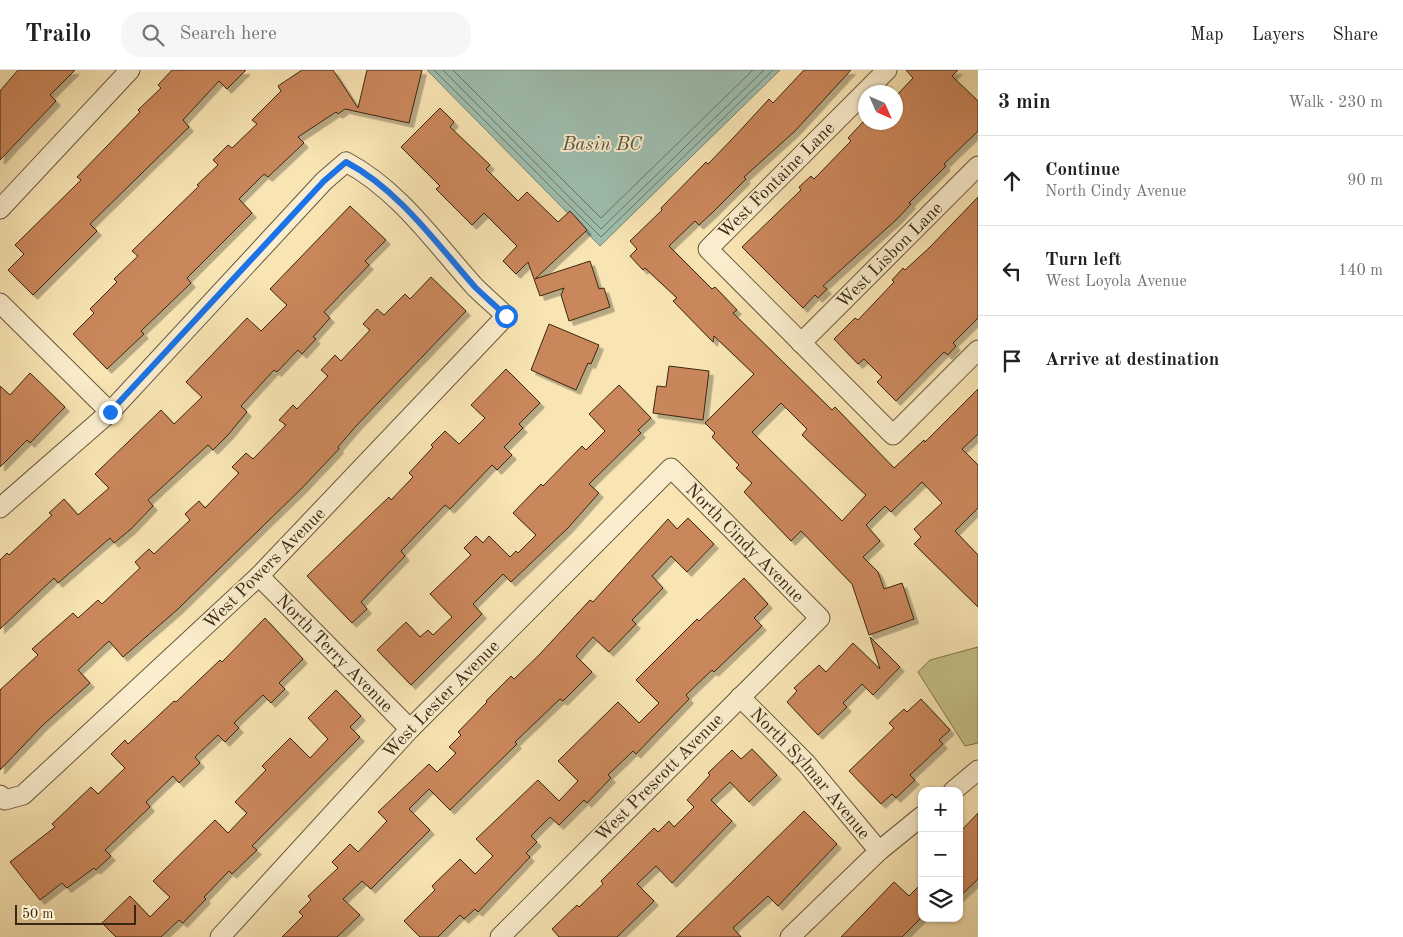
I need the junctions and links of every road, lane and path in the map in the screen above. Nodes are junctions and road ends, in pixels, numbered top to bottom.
1 (130, 70) edge
2 (887, 70) edge
3 (978, 166) edge
4 (0, 210) edge
5 (0, 303) edge
6 (801, 343) junction
7 (978, 350) edge
8 (110, 412) junction
9 (671, 468) joint
10 (0, 508) edge
11 (259, 576) junction
12 (820, 618) joint
13 (740, 697) junction
14 (410, 729) junction
15 (978, 770) edge
16 (957, 787) edge
17 (3, 797) edge
18 (918, 819) edge
19 (880, 851) junction
20 (220, 937) edge
21 (500, 937) edge
22 (790, 937) edge

1 - 4 street
2 - 6 street, West Fontaine Lane
3 - 6 street, West Lisbon Lane
5 - 8 street
6 - 7 street
8 - 10 street
8 - 11 street, West Powers Avenue
9 - 12 street, North Cindy Avenue
9 - 14 street, West Lester Avenue
11 - 14 street, North Terry Avenue
11 - 17 street, West Powers Avenue
12 - 13 street, West Prescott Avenue
13 - 19 street, North Sylmar Avenue
13 - 21 street, West Prescott Avenue
14 - 20 street, West Lester Avenue
15 - 16 street
18 - 19 street
19 - 22 street

